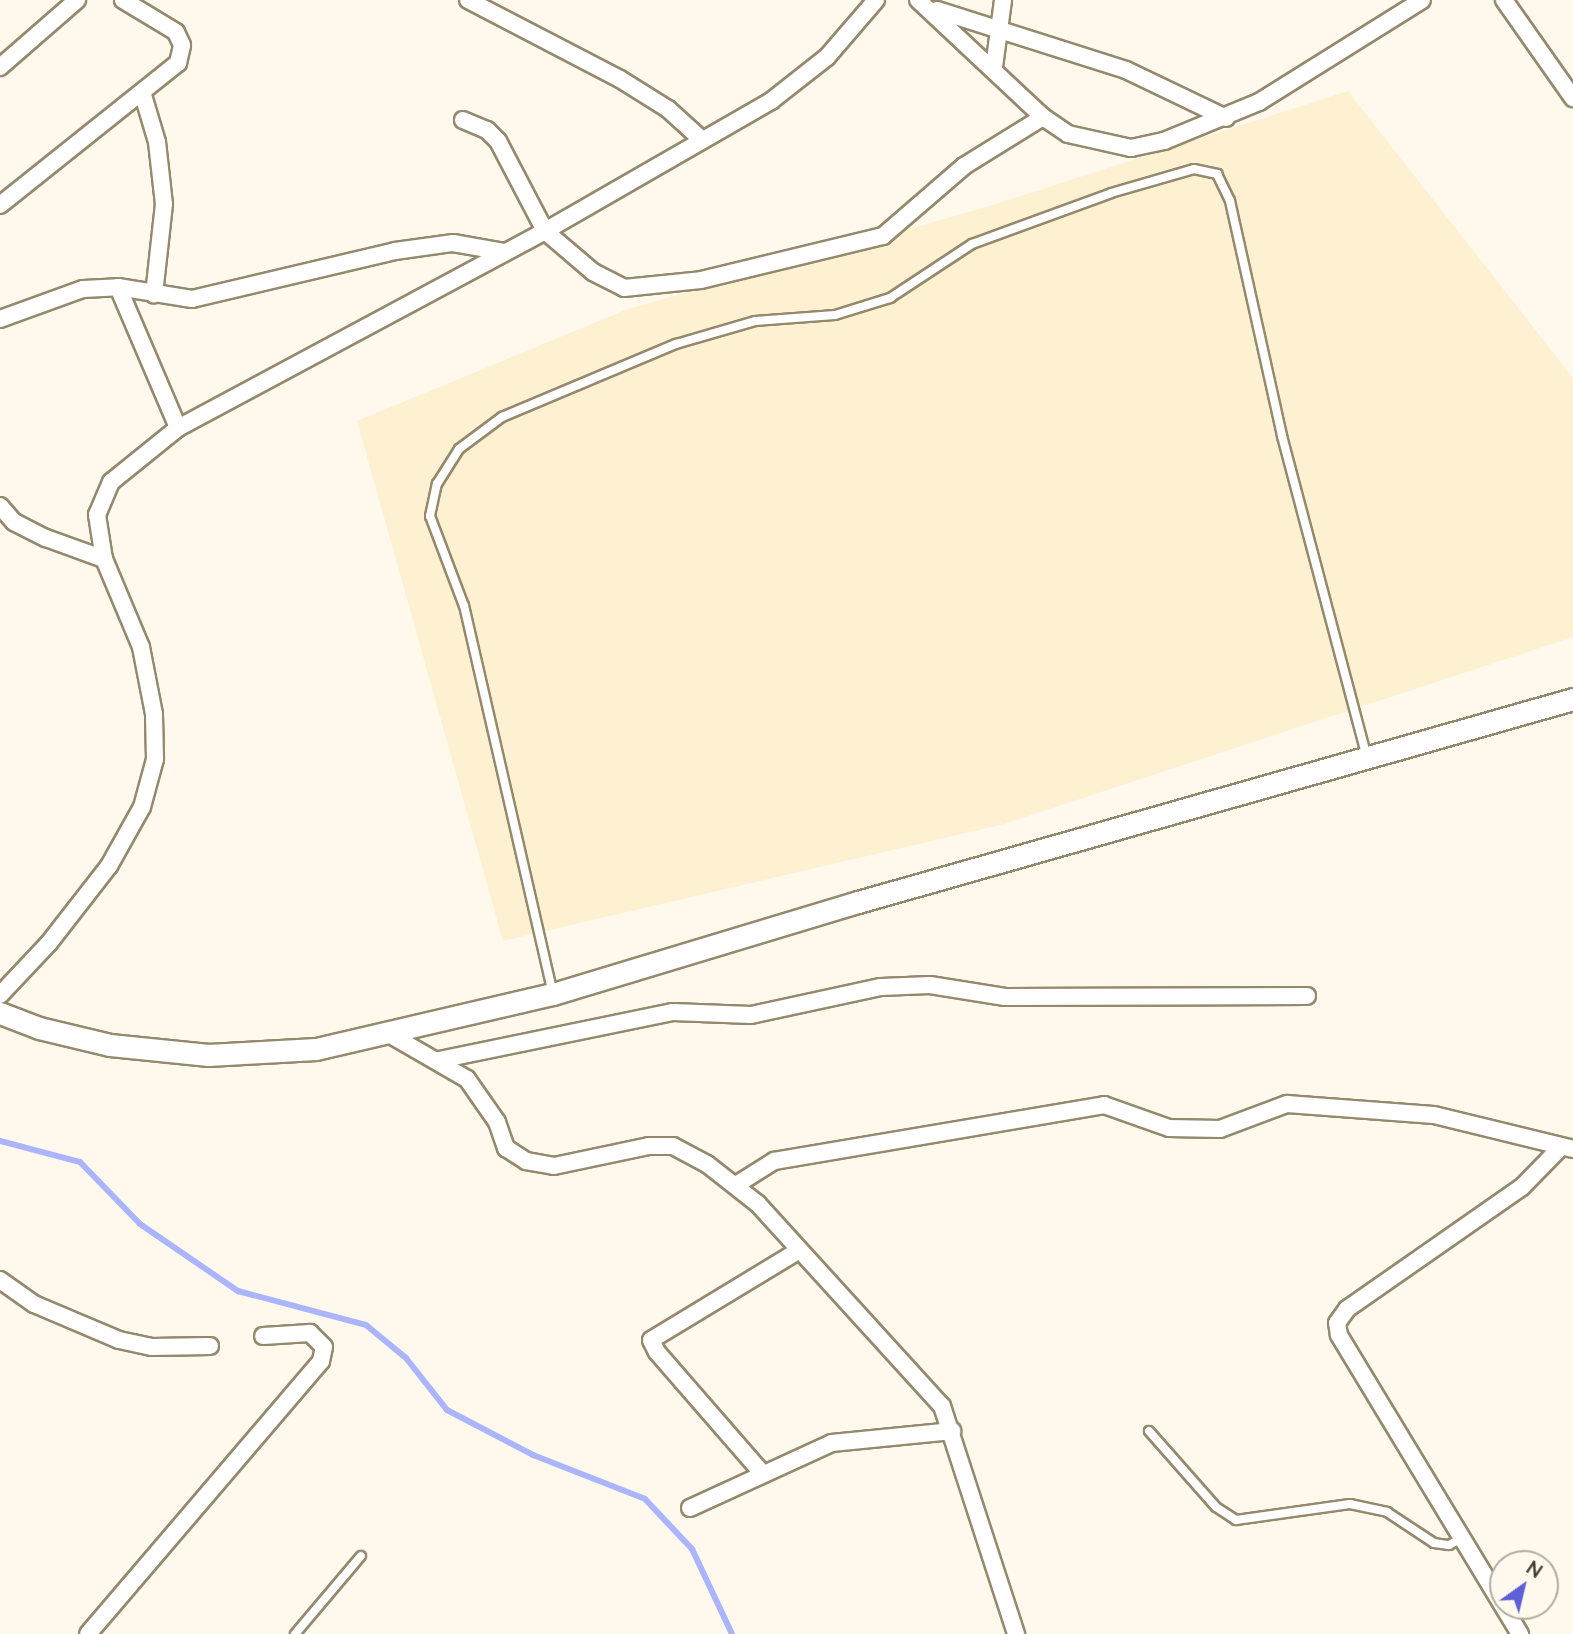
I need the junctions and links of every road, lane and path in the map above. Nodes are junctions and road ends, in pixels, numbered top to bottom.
1 (77, 0) edge
2 (123, 0) edge
3 (468, 0) edge
4 (876, 0) edge
5 (1003, 0) edge
6 (1422, 0) edge
7 (1504, 0) edge
8 (924, 4) edge
9 (998, 31) junction
10 (994, 66) junction
11 (0, 67) edge
12 (143, 95) junction
13 (1573, 98) edge
14 (1043, 117) junction
15 (1226, 118) junction
16 (463, 120) dead end
17 (701, 139) junction
18 (0, 205) edge
19 (545, 231) junction
20 (505, 252) junction
21 (118, 287) junction
22 (154, 293) junction
23 (0, 319) edge
24 (178, 428) junction
25 (0, 506) edge
26 (104, 559) junction
27 (1573, 699) edge
28 (1368, 760) junction
29 (553, 994) junction
30 (0, 995) edge
31 (1307, 996) dead end
32 (0, 1013) edge
33 (389, 1034) junction
34 (439, 1060) junction
35 (1567, 1148) edge
36 (736, 1185) junction
37 (798, 1251) junction
38 (0, 1280) edge
39 (263, 1336) dead end
40 (210, 1346) dead end
41 (952, 1431) junction
42 (1149, 1431) dead end
43 (763, 1474) junction
44 (690, 1508) dead end
45 (1462, 1538) junction
46 (361, 1556) dead end
47 (89, 1634) edge
48 (295, 1634) edge
49 (1016, 1634) edge
50 (1520, 1634) edge

1 - 11 street
2 - 12 street
3 - 17 street
4 - 17 street
5 - 9 street
6 - 15 street
7 - 13 street
8 - 9 street
8 - 10 street
9 - 10 street
9 - 15 street
10 - 14 street
12 - 18 street
12 - 22 street
14 - 15 street
14 - 19 street
16 - 19 street
17 - 19 street
19 - 20 street
20 - 22 street
20 - 24 street
21 - 22 street
21 - 23 street
21 - 24 street
24 - 26 street
25 - 26 street
26 - 30 street
27 - 28 street
28 - 29 street
28 - 29 lane
29 - 33 street
31 - 34 street
32 - 33 street
33 - 34 street
34 - 36 street
35 - 36 street
35 - 45 street
36 - 37 street
37 - 41 street
37 - 43 street
38 - 40 street
39 - 47 street
41 - 43 street
41 - 49 street
42 - 45 lane
43 - 44 street
45 - 50 street
46 - 48 lane

